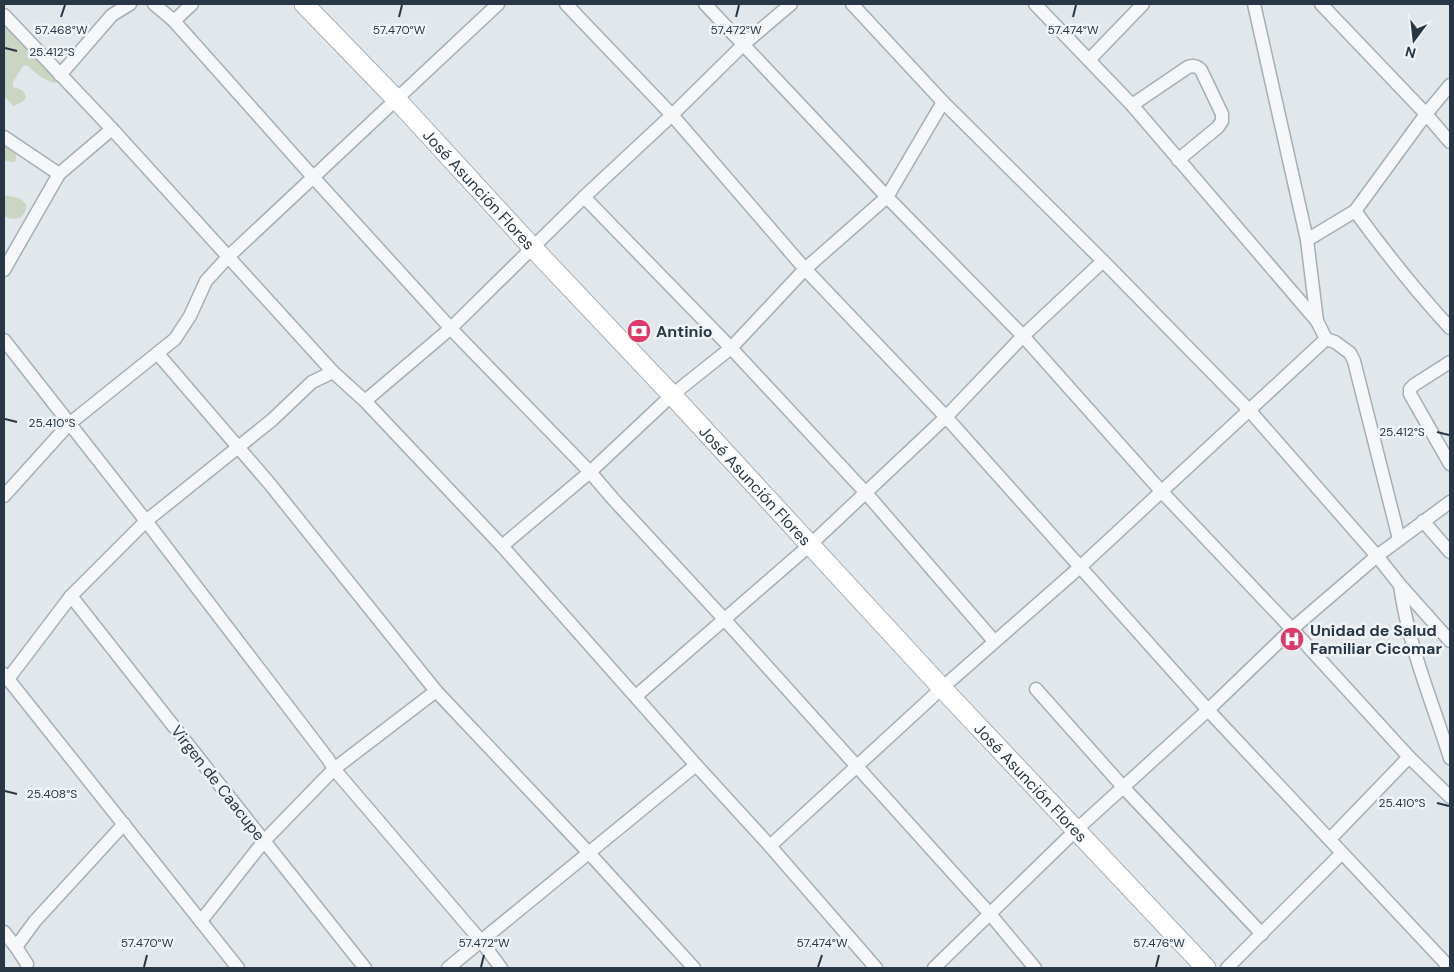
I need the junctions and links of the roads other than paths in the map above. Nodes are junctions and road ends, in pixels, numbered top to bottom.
1 (130, 4) edge
2 (154, 4) edge
3 (192, 4) edge
4 (304, 4) edge
5 (498, 4) edge
6 (566, 4) edge
7 (705, 4) edge
8 (791, 4) edge
9 (852, 4) edge
10 (1035, 4) edge
11 (1143, 4) edge
12 (1254, 4) edge
13 (1321, 4) edge
14 (4, 15) edge
15 (174, 21) junction
16 (744, 44) junction
17 (1089, 60) junction
18 (60, 75) junction
19 (1450, 85) edge
20 (397, 100) junction
21 (943, 102) junction
22 (1132, 105) junction
23 (1426, 114) junction
24 (672, 115) junction
25 (112, 130) junction
26 (4, 137) edge
27 (1450, 142) edge
28 (1178, 160) junction
29 (59, 174) junction
30 (313, 177) junction
31 (584, 197) junction
32 (887, 197) junction
33 (1355, 211) junction
34 (1307, 240) junction
35 (532, 247) junction
36 (228, 257) junction
37 (1104, 261) junction
38 (5, 266) edge
39 (805, 269) junction
40 (1316, 321) junction
41 (451, 328) junction
42 (1450, 328) edge
43 (1023, 336) junction
44 (1326, 339) junction
45 (4, 340) edge
46 (731, 348) junction
47 (158, 354) junction
48 (1450, 362) edge
49 (333, 372) junction
50 (672, 395) junction
51 (365, 402) junction
52 (1249, 410) junction
53 (946, 417) junction
54 (70, 424) junction
55 (238, 448) junction
56 (1450, 464) edge
57 (590, 472) junction
58 (1161, 491) junction
59 (866, 493) junction
60 (4, 496) edge
61 (1450, 502) edge
62 (146, 521) junction
63 (1423, 521) junction
64 (1399, 540) junction
65 (810, 545) junction
66 (502, 546) junction
67 (1450, 552) edge
68 (1377, 556) junction
69 (1080, 567) junction
70 (1400, 585) junction
71 (71, 596) junction
72 (725, 620) junction
73 (1292, 629) junction
74 (994, 641) junction
75 (1450, 641) edge
76 (6, 676) edge
77 (942, 688) junction
78 (1036, 689) dead end
79 (436, 691) junction
80 (636, 696) junction
81 (1208, 710) junction
82 (1408, 757) junction
83 (1450, 758) edge
84 (696, 765) junction
85 (855, 766) junction
86 (334, 769) junction
87 (1124, 788) junction
88 (1450, 800) edge
89 (124, 824) junction
90 (1076, 830) junction
91 (1330, 839) junction
92 (264, 841) junction
93 (770, 846) junction
94 (588, 853) junction
95 (1342, 853) junction
96 (990, 914) junction
97 (201, 921) junction
98 (4, 932) edge
99 (1262, 934) junction
100 (481, 941) junction
101 (16, 948) junction
102 (26, 967) edge
103 (238, 968) edge
104 (366, 968) edge
105 (448, 968) edge
106 (502, 968) edge
107 (694, 968) edge
108 (876, 968) edge
109 (934, 968) edge
110 (1035, 968) edge
111 (1206, 968) edge
112 (1227, 968) edge
113 (1450, 968) edge

1 - 18 street
2 - 15 street
3 - 15 street
4 - 20 street, José Asunción Flores
5 - 20 street
6 - 24 street
7 - 16 street
8 - 16 street
9 - 21 street
10 - 17 street
11 - 17 street
12 - 34 street
13 - 23 street
14 - 18 street
15 - 30 street
16 - 24 street
16 - 32 street
17 - 22 street
18 - 25 street
19 - 23 street
20 - 30 street
20 - 35 street, José Asunción Flores
21 - 32 street
21 - 37 street
22 - 28 street
22 - 28 street
23 - 27 street
23 - 33 street
24 - 31 street
24 - 39 street
25 - 29 street
25 - 36 street
26 - 29 street
28 - 40 street
29 - 38 street
30 - 36 street
30 - 41 street
31 - 35 street
31 - 46 street
32 - 39 street
32 - 43 street
33 - 34 street
33 - 42 street
34 - 40 street
35 - 41 street
35 - 50 street, José Asunción Flores
36 - 47 street
36 - 49 street
37 - 43 street
37 - 52 street
39 - 46 street
39 - 53 street
40 - 44 street
41 - 51 street
41 - 57 street
43 - 53 street
43 - 58 street
44 - 52 street
44 - 64 street
45 - 54 street
46 - 50 street
46 - 59 street
47 - 54 street
47 - 55 street
48 - 56 street
49 - 51 street
49 - 55 street
50 - 57 street
50 - 65 street, José Asunción Flores
51 - 66 street
52 - 58 street
52 - 68 street
53 - 59 street
53 - 69 street
54 - 60 street
54 - 62 street
55 - 62 street
55 - 79 street
57 - 66 street
57 - 72 street
58 - 69 street
58 - 73 street
59 - 65 street
59 - 74 street
61 - 63 street
62 - 71 street
62 - 86 street
63 - 64 street
63 - 67 street
64 - 68 street
65 - 72 street
65 - 77 street, José Asunción Flores
66 - 80 street
68 - 70 street
68 - 73 street
69 - 74 street
69 - 81 street
70 - 75 street
70 - 83 street
71 - 76 street
71 - 92 street, Virgen de Caacupe
72 - 80 street
72 - 85 street
73 - 81 street
73 - 82 street
74 - 77 street
76 - 89 street
77 - 85 street
77 - 90 street, José Asunción Flores
78 - 87 street
79 - 86 street
79 - 94 street
80 - 84 street
81 - 87 street
81 - 91 street
82 - 88 street
82 - 91 street
84 - 93 street
84 - 94 street
85 - 93 street
85 - 96 street
86 - 92 street
86 - 100 street
87 - 90 street
87 - 99 street
89 - 97 street
89 - 101 street
90 - 96 street
90 - 111 street, José Asunción Flores
91 - 95 street
92 - 97 street
92 - 104 street, Virgen de Caacupe
93 - 108 street
94 - 100 street
94 - 107 street
95 - 99 street
95 - 113 street
96 - 109 street
96 - 110 street
97 - 103 street
98 - 101 street
99 - 112 street
100 - 105 street
100 - 106 street
101 - 102 street

